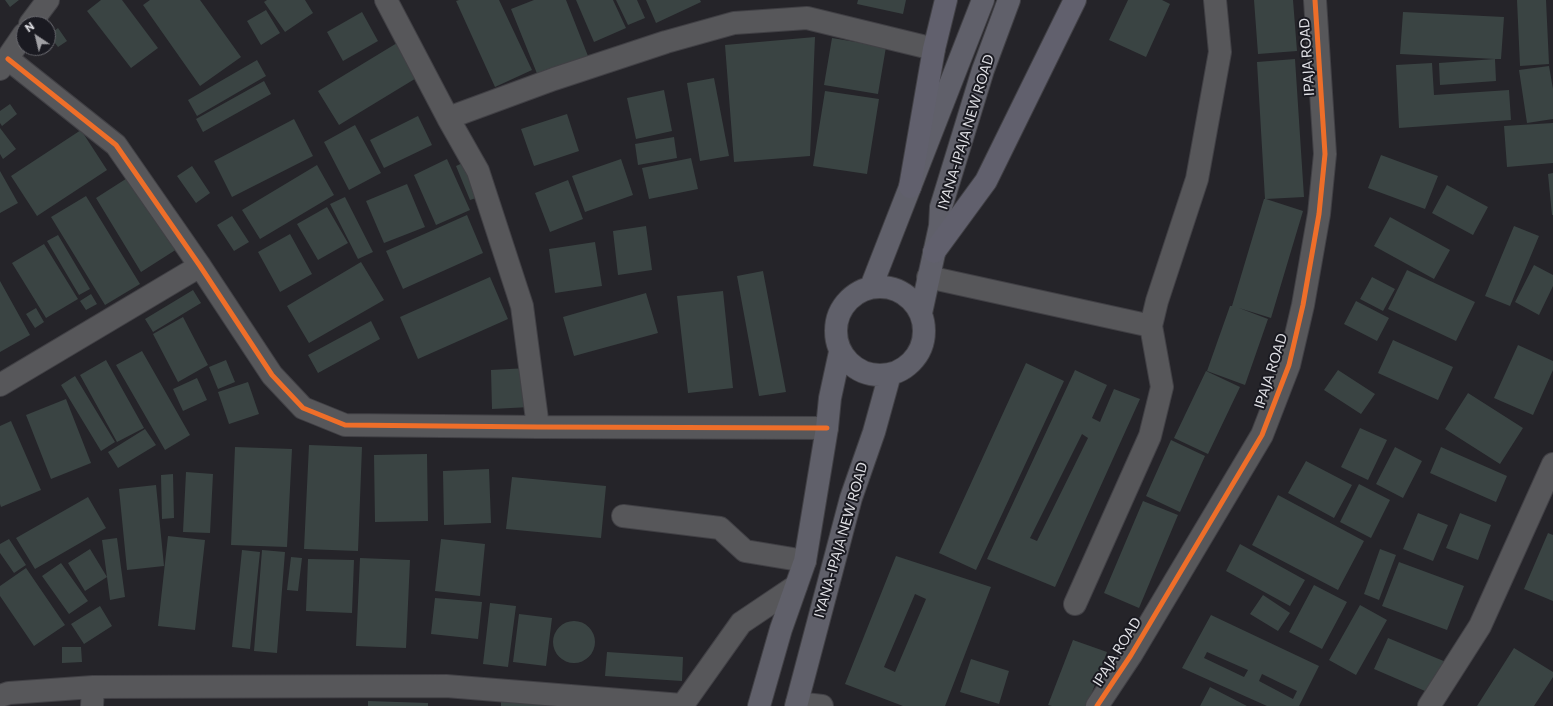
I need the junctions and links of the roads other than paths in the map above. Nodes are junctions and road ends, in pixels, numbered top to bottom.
1 (48, 0) edge
2 (386, 0) edge
3 (946, 0) edge
4 (983, 0) edge
5 (1009, 0) edge
6 (1075, 0) edge
7 (1215, 0) edge
8 (1318, 1) edge
9 (36, 16) edge
10 (16, 46) edge
11 (934, 49) junction
12 (4, 64) edge
13 (448, 118) junction
14 (910, 187) junction
15 (934, 252) junction
16 (200, 266) junction
17 (928, 277) junction
18 (871, 287) junction
19 (921, 313) junction
20 (1151, 326) junction
21 (840, 352) junction
22 (890, 374) junction
23 (0, 385) edge
24 (538, 427) junction
25 (827, 428) junction
26 (1553, 464) edge
27 (623, 516) dead end
28 (805, 561) junction
29 (796, 586) junction
30 (1075, 604) dead end
31 (0, 696) edge
32 (92, 697) edge
33 (797, 704) edge
34 (682, 705) edge
35 (759, 706) edge
36 (822, 706) edge
37 (1097, 706) edge
38 (1429, 706) edge

1 - 9 street
2 - 13 street
3 - 11 highway
4 - 14 main road, IYANA-IPAJA NEW ROAD
5 - 15 main road, IYANA-IPAJA NEW ROAD
6 - 15 highway
7 - 20 street
8 - 37 street, IPAJA ROAD
10 - 12 street
11 - 13 street
11 - 14 highway
12 - 16 street
13 - 24 street
14 - 18 main road, IYANA-IPAJA NEW ROAD
15 - 17 main road, IYANA-IPAJA NEW ROAD
16 - 23 street
16 - 24 street
17 - 19 main road, IYANA-IPAJA NEW ROAD
17 - 20 street
18 - 19 main road
18 - 21 main road
19 - 22 main road
20 - 30 street
21 - 22 main road
21 - 25 main road, IYANA-IPAJA NEW ROAD
22 - 33 main road, IYANA-IPAJA NEW ROAD
24 - 25 street
25 - 28 main road, IYANA-IPAJA NEW ROAD
26 - 38 street
27 - 28 street
28 - 29 main road, IYANA-IPAJA NEW ROAD
29 - 34 street
29 - 35 main road, IYANA-IPAJA NEW ROAD
31 - 32 street
32 - 34 street
33 - 36 street

